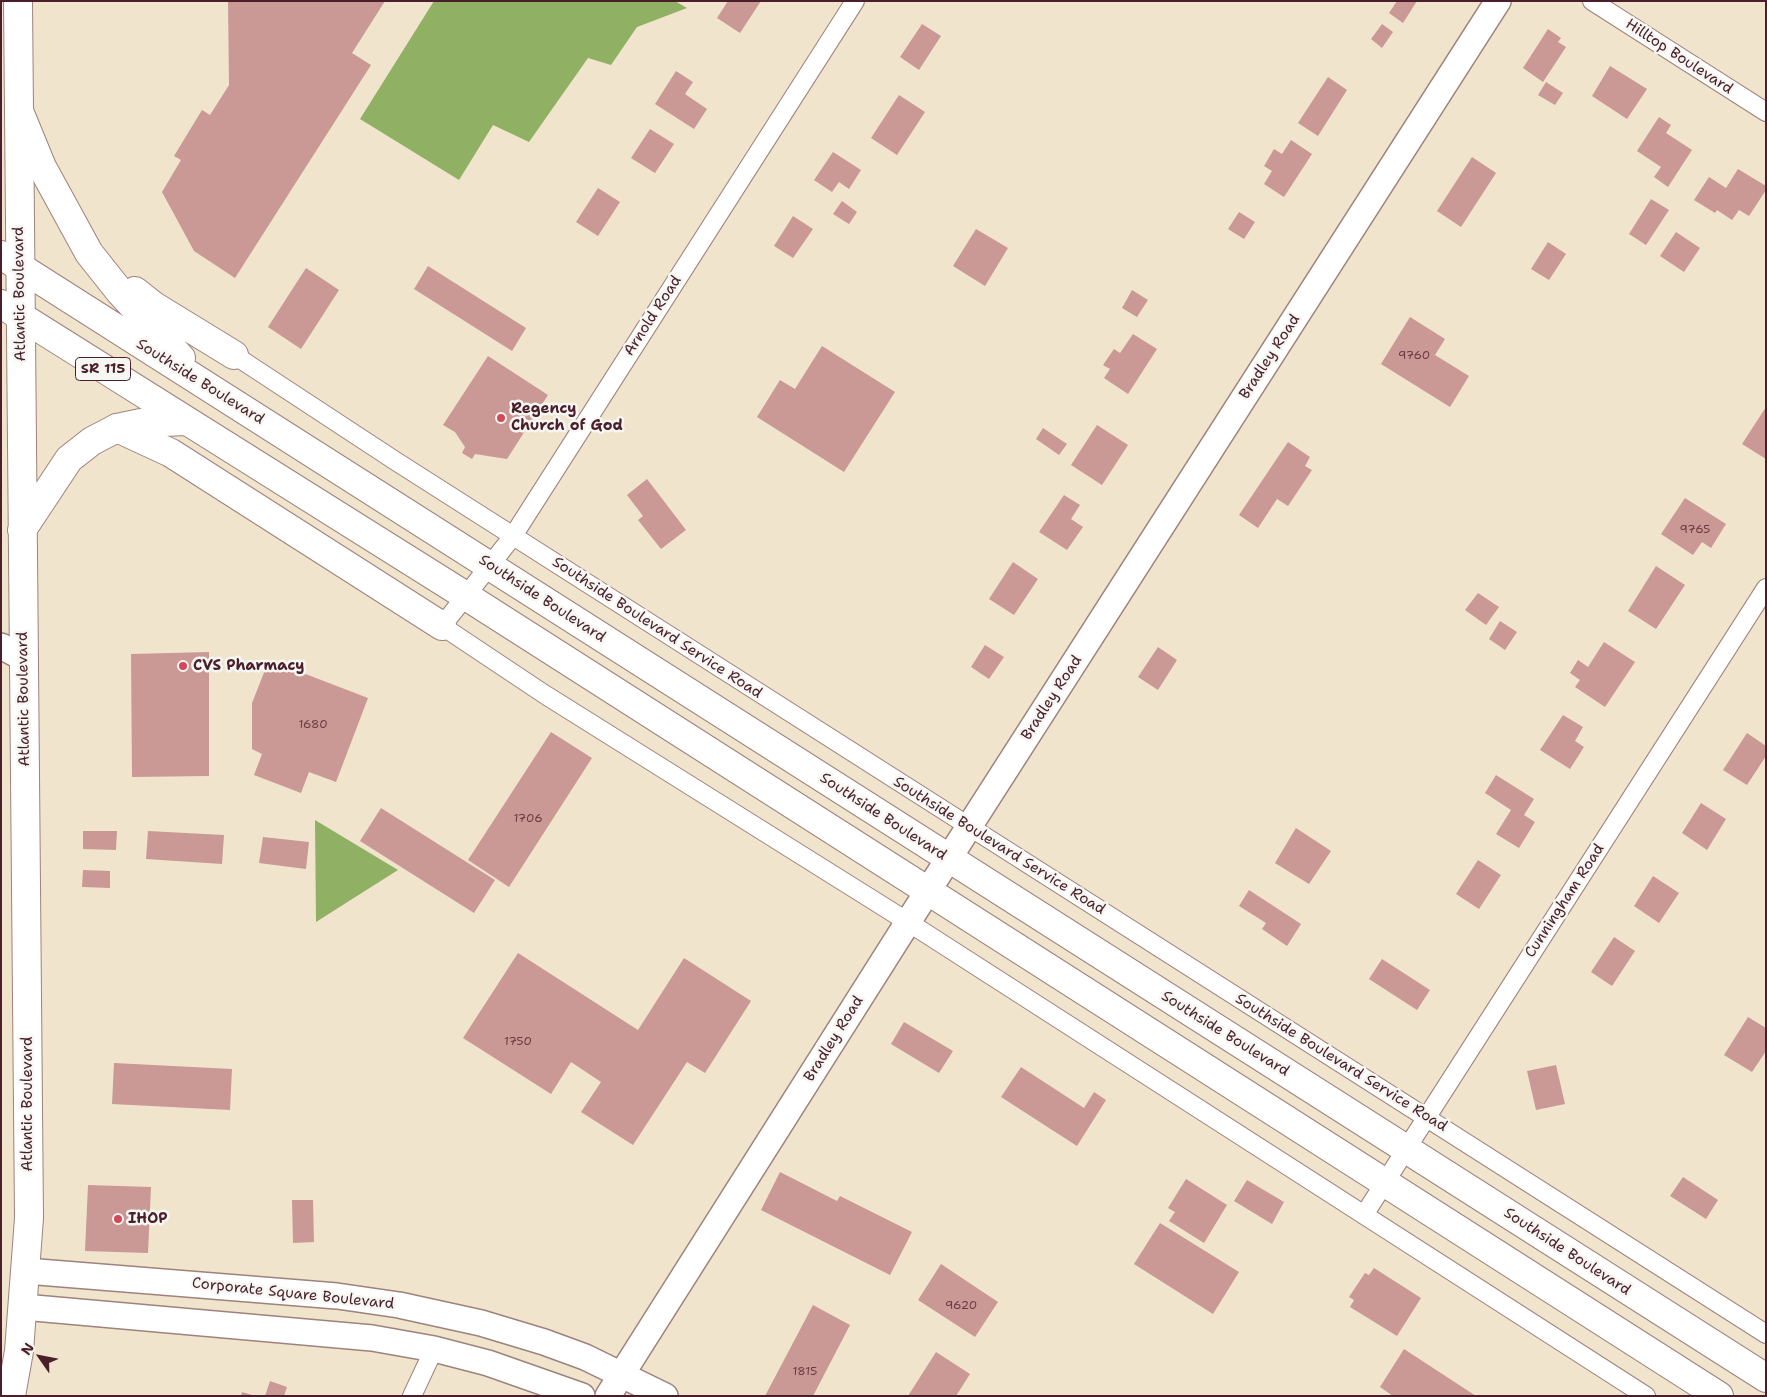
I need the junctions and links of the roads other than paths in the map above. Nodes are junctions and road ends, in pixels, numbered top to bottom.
1 (18, 1) edge
2 (855, 1) edge
3 (1498, 1) edge
4 (1592, 1) edge
5 (19, 111) junction
6 (1766, 112) edge
7 (1, 143) edge
8 (89, 253) junction
9 (11, 261) edge
10 (11, 310) edge
11 (234, 355) joint
12 (214, 392) junction
13 (186, 421) junction
14 (117, 428) junction
15 (22, 530) junction
16 (513, 536) junction
17 (490, 565) junction
18 (1766, 588) edge
19 (466, 596) junction
20 (442, 626) junction
21 (12, 652) edge
22 (969, 827) junction
23 (949, 859) junction
24 (928, 891) junction
25 (908, 922) junction
26 (1427, 1118) junction
27 (1406, 1149) junction
28 (1384, 1183) junction
29 (1364, 1215) junction
30 (26, 1272) junction
31 (23, 1307) junction
32 (1766, 1334) edge
33 (434, 1349) junction
34 (620, 1374) junction
35 (1766, 1378) edge
36 (11, 1396) edge
37 (412, 1396) edge
38 (582, 1396) edge
39 (608, 1396) edge
40 (665, 1396) edge
41 (1646, 1396) edge
42 (1719, 1396) edge

1 - 5 main road, Atlantic Boulevard
2 - 16 street, Arnold Road
3 - 22 street, Bradley Road
4 - 6 street, Hilltop Boulevard
5 - 7 main road
5 - 8 main road
5 - 9 main road, Atlantic Boulevard
8 - 11 main road
8 - 12 main road
9 - 10 main road, Atlantic Boulevard
9 - 12 main road, Southside Boulevard
10 - 13 main road, SR 115
10 - 15 main road, Atlantic Boulevard
11 - 16 street, Southside Boulevard Service Road
12 - 17 main road, Southside Boulevard
13 - 14 main road
13 - 19 main road
14 - 15 main road
14 - 20 main road
15 - 21 main road, Atlantic Boulevard
16 - 17 street, Arnold Road
16 - 22 street, Southside Boulevard Service Road
17 - 19 street, Arnold Road
17 - 23 main road, Southside Boulevard
18 - 26 street, Cunningham Road
19 - 20 street, Arnold Road
19 - 24 main road
20 - 25 street
21 - 30 main road, Atlantic Boulevard
22 - 23 street, Bradley Road
22 - 26 street, Southside Boulevard Service Road
23 - 24 street, Bradley Road
23 - 27 main road, Southside Boulevard
24 - 25 street, Bradley Road
24 - 28 main road
25 - 29 street
25 - 34 street, Bradley Road
26 - 27 street, Cunningham Road
26 - 32 street, Southside Boulevard Service Road
27 - 28 street, Cunningham Road
27 - 35 main road, Southside Boulevard
28 - 29 street, Cunningham Road
28 - 42 main road
29 - 41 street
30 - 31 main road, Atlantic Boulevard
30 - 34 street, Corporate Square Boulevard
31 - 33 street
31 - 36 main road, Atlantic Boulevard
33 - 37 street
33 - 38 street
34 - 39 street, Bradley Road
34 - 40 street, Corporate Square Boulevard

